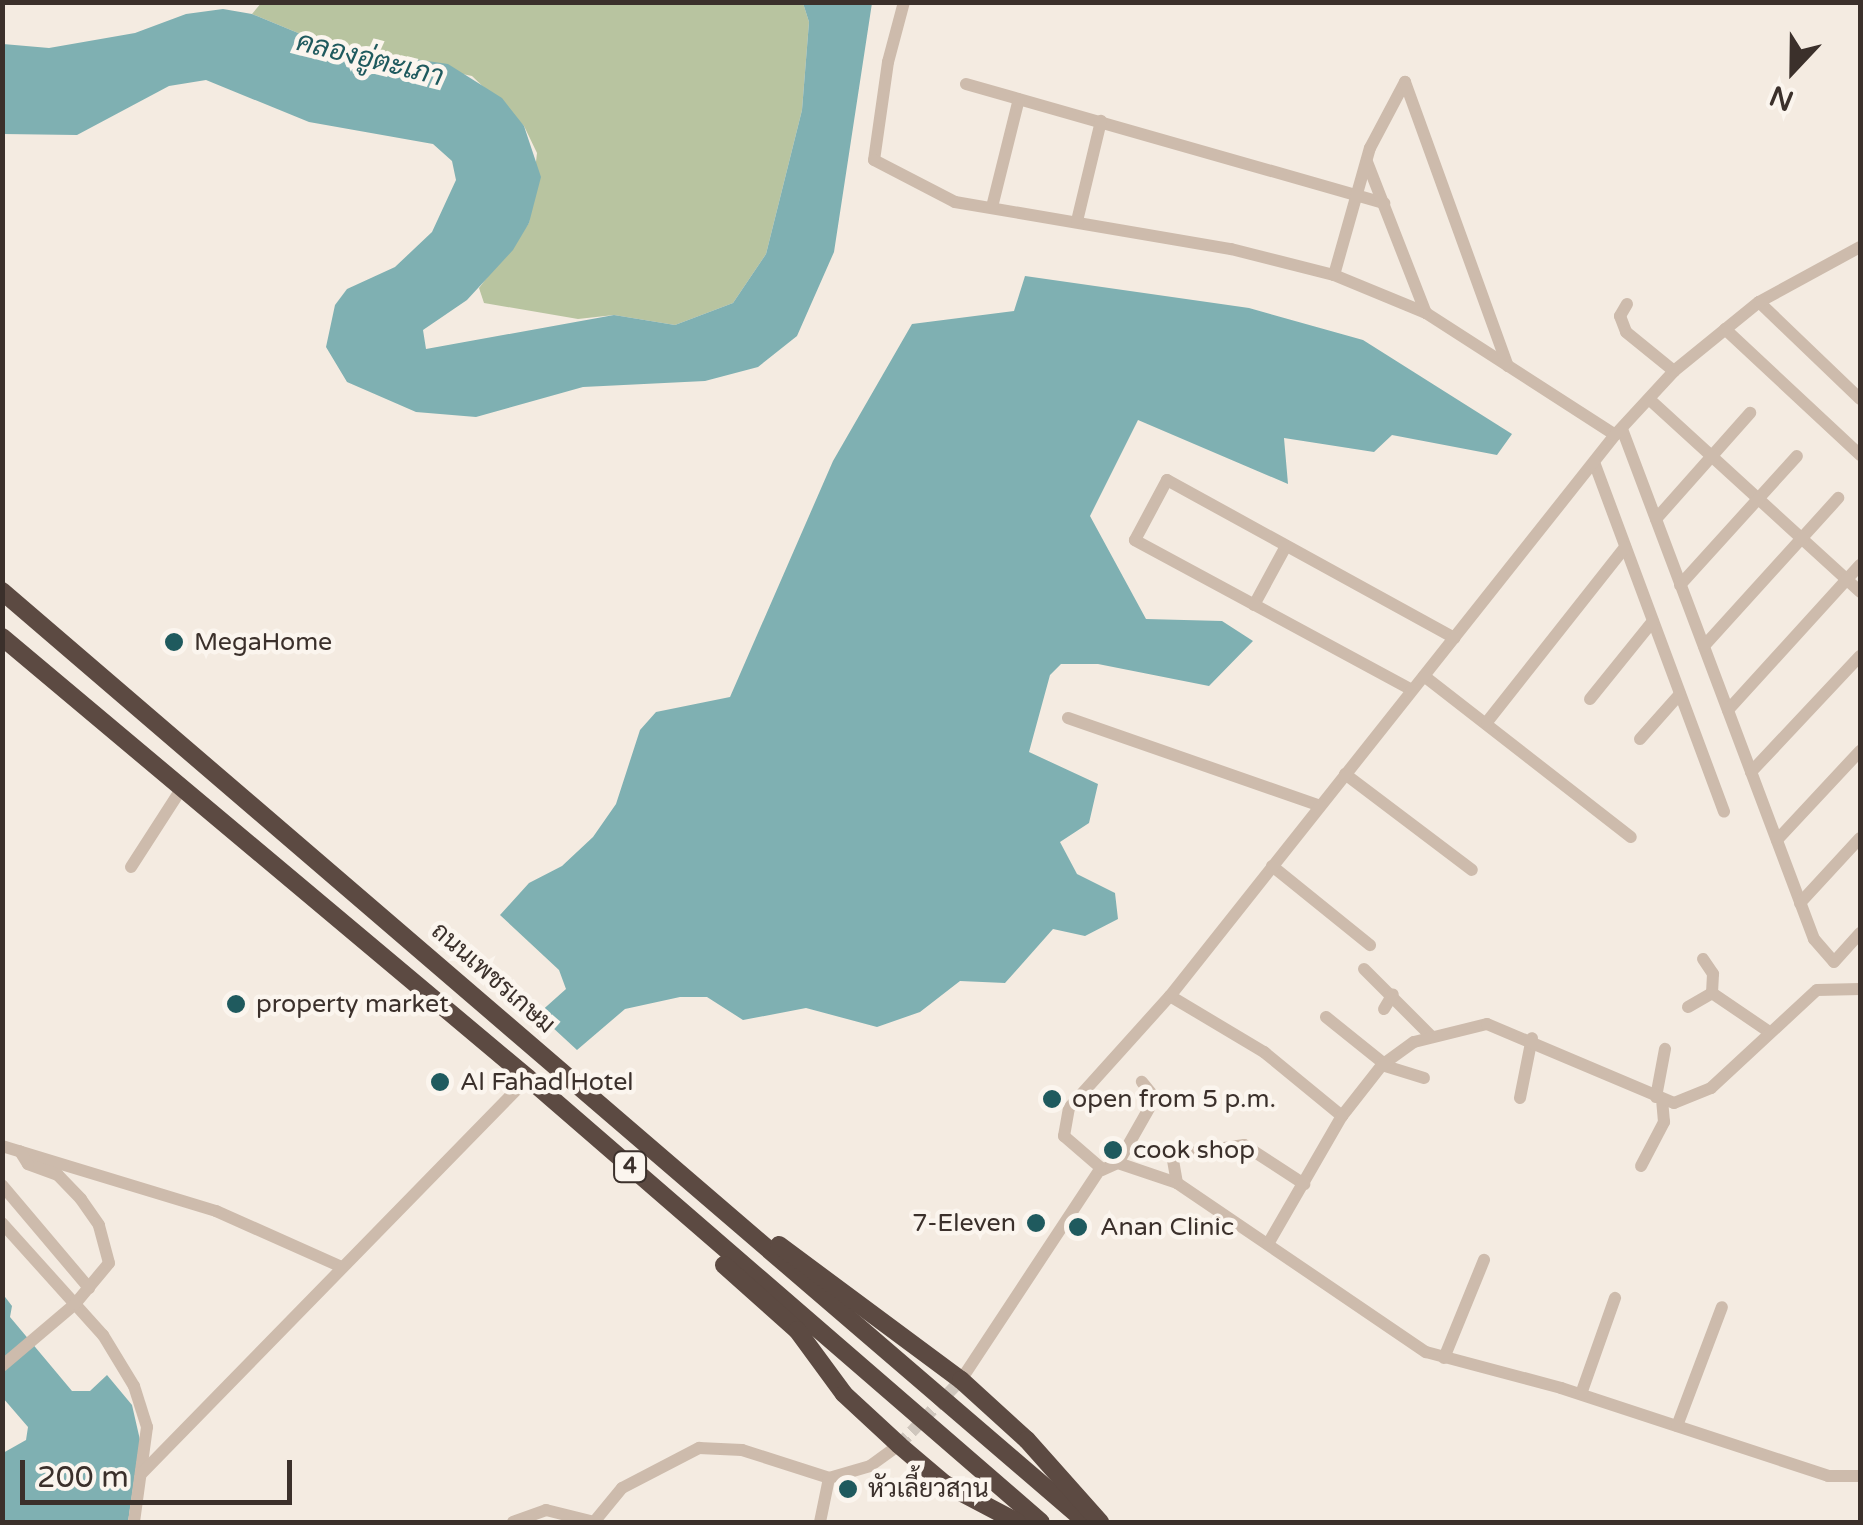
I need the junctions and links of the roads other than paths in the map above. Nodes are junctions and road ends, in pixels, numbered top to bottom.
1 (904, 2) edge
2 (966, 84) dead end
3 (1019, 98) junction
4 (1101, 122) junction
5 (1366, 161) junction
6 (1356, 194) junction
7 (1384, 203) junction
8 (992, 207) junction
9 (1077, 221) junction
10 (1860, 247) edge
11 (1334, 275) junction
12 (1759, 302) junction
13 (1627, 304) dead end
14 (1426, 313) junction
15 (1726, 328) junction
16 (1508, 366) junction
17 (1674, 370) junction
18 (1860, 398) edge
19 (1648, 400) junction
20 (1750, 413) dead end
21 (1618, 432) junction
22 (1860, 455) edge
23 (1712, 456) junction
24 (1797, 456) dead end
25 (1594, 462) junction
26 (1838, 498) dead end
27 (1759, 500) junction
28 (1656, 519) junction
29 (1801, 538) junction
30 (1286, 546) junction
31 (1625, 547) junction
32 (1860, 566) edge
33 (1848, 580) junction
34 (1680, 584) junction
35 (2, 591) edge
36 (1860, 592) edge
37 (1254, 605) junction
38 (1653, 621) junction
39 (1454, 638) junction
40 (4, 643) edge
41 (1704, 646) junction
42 (1860, 656) edge
43 (1424, 676) junction
44 (1412, 690) junction
45 (1680, 694) junction
46 (1590, 698) dead end
47 (1728, 710) junction
48 (1068, 718) dead end
49 (1487, 722) junction
50 (1640, 739) dead end
51 (1860, 751) edge
52 (1751, 772) junction
53 (1345, 774) junction
54 (182, 788) junction
55 (1320, 806) junction
56 (1724, 812) dead end
57 (1631, 836) dead end
58 (1860, 838) edge
59 (1777, 840) junction
60 (1272, 866) junction
61 (131, 867) dead end
62 (1472, 870) dead end
63 (1800, 902) junction
64 (1860, 933) edge
65 (1370, 944) dead end
66 (1702, 959) dead end
67 (1364, 970) dead end
68 (1860, 989) edge
69 (1712, 993) junction
70 (1393, 994) junction
71 (1170, 996) junction
72 (1688, 1007) dead end
73 (1384, 1009) dead end
74 (1326, 1017) dead end
75 (1768, 1031) junction
76 (1432, 1036) junction
77 (1532, 1038) junction
78 (1665, 1049) dead end
79 (1385, 1065) junction
80 (528, 1078) junction
81 (1424, 1078) dead end
82 (1142, 1082) dead end
83 (1520, 1098) dead end
84 (1659, 1098) junction
85 (1342, 1116) junction
86 (2, 1146) edge
87 (20, 1151) junction
88 (1118, 1163) junction
89 (1641, 1166) dead end
90 (1102, 1170) dead end
91 (1178, 1183) junction
92 (1304, 1184) junction
93 (2, 1185) edge
94 (727, 1214) junction
95 (2, 1223) edge
96 (709, 1236) junction
97 (1268, 1244) junction
98 (1484, 1260) dead end
99 (342, 1267) junction
100 (89, 1288) junction
101 (1615, 1298) dead end
102 (75, 1304) junction
103 (1722, 1307) dead end
104 (1444, 1358) junction
105 (2, 1366) edge
106 (961, 1380) junction
107 (1581, 1394) junction
108 (1677, 1426) junction
109 (899, 1444) junction
110 (142, 1474) junction
111 (1860, 1476) edge
112 (830, 1478) junction
113 (134, 1522) edge
114 (513, 1522) edge
115 (594, 1522) edge
116 (820, 1522) edge
117 (1017, 1522) edge
118 (1041, 1522) edge
119 (1086, 1522) edge
120 (1100, 1522) edge

1 - 8 street
2 - 3 street
3 - 4 street
3 - 8 street
4 - 6 street
4 - 9 street
5 - 6 street
5 - 7 street
5 - 16 street
6 - 7 street
6 - 11 street
7 - 14 street
8 - 9 street
9 - 11 street
10 - 12 street
11 - 14 street
12 - 15 street
12 - 18 street
13 - 17 street
14 - 16 street
15 - 17 street
15 - 22 street
16 - 21 street
17 - 19 street
19 - 21 street
19 - 23 street
20 - 23 street
21 - 25 street
21 - 28 street
23 - 27 street
23 - 28 street
24 - 27 street
25 - 31 street
25 - 39 street
26 - 29 street
27 - 29 street
27 - 34 street
28 - 34 street
29 - 33 street
29 - 41 street
30 - 37 street
30 - 37 street
30 - 39 street
31 - 38 street
31 - 49 street
32 - 33 street
33 - 36 street
33 - 47 street
34 - 41 street
35 - 94 highway, ถนนเพชรเกษม / 4
37 - 44 street
38 - 45 street
38 - 46 street
39 - 43 street
40 - 54 highway, ถนนเพชรเกษม / 4
41 - 47 street
42 - 52 street
43 - 44 street
43 - 49 street
44 - 53 street
45 - 50 street
45 - 56 street
47 - 52 street
48 - 55 street
49 - 57 street
51 - 59 street
52 - 59 street
53 - 55 street
53 - 62 street
54 - 61 street
54 - 80 highway, ถนนเพชรเกษม / 4
55 - 60 street
58 - 63 street
59 - 63 street
60 - 65 street
60 - 71 street
63 - 64 street
66 - 69 street
67 - 70 street
68 - 75 street
69 - 72 street
69 - 75 street
70 - 73 street
70 - 76 street
71 - 85 street
71 - 106 street
74 - 79 street
75 - 84 street
76 - 77 street
76 - 79 street
77 - 83 street
77 - 84 street
78 - 84 street
79 - 81 street
79 - 85 street
80 - 96 highway, ถนนเพชรเกษม / 4
80 - 99 street
82 - 88 street
84 - 89 street
85 - 92 street
86 - 87 street
87 - 99 street
87 - 100 street
88 - 90 street
88 - 91 street
91 - 92 street
91 - 97 street
92 - 97 street
93 - 100 street
94 - 96 highway
94 - 106 highway
94 - 119 highway, ถนนเพชรเกษม / 4
95 - 102 street
96 - 109 highway
96 - 118 highway, ถนนเพชรเกษม / 4
97 - 104 street
98 - 104 street
99 - 110 street
100 - 102 street
101 - 107 street
102 - 105 street
102 - 110 street
103 - 108 street
104 - 107 street
106 - 120 highway
107 - 108 street
108 - 111 street
109 - 112 street
109 - 117 highway
110 - 113 street
112 - 115 street
112 - 116 street
114 - 115 street

